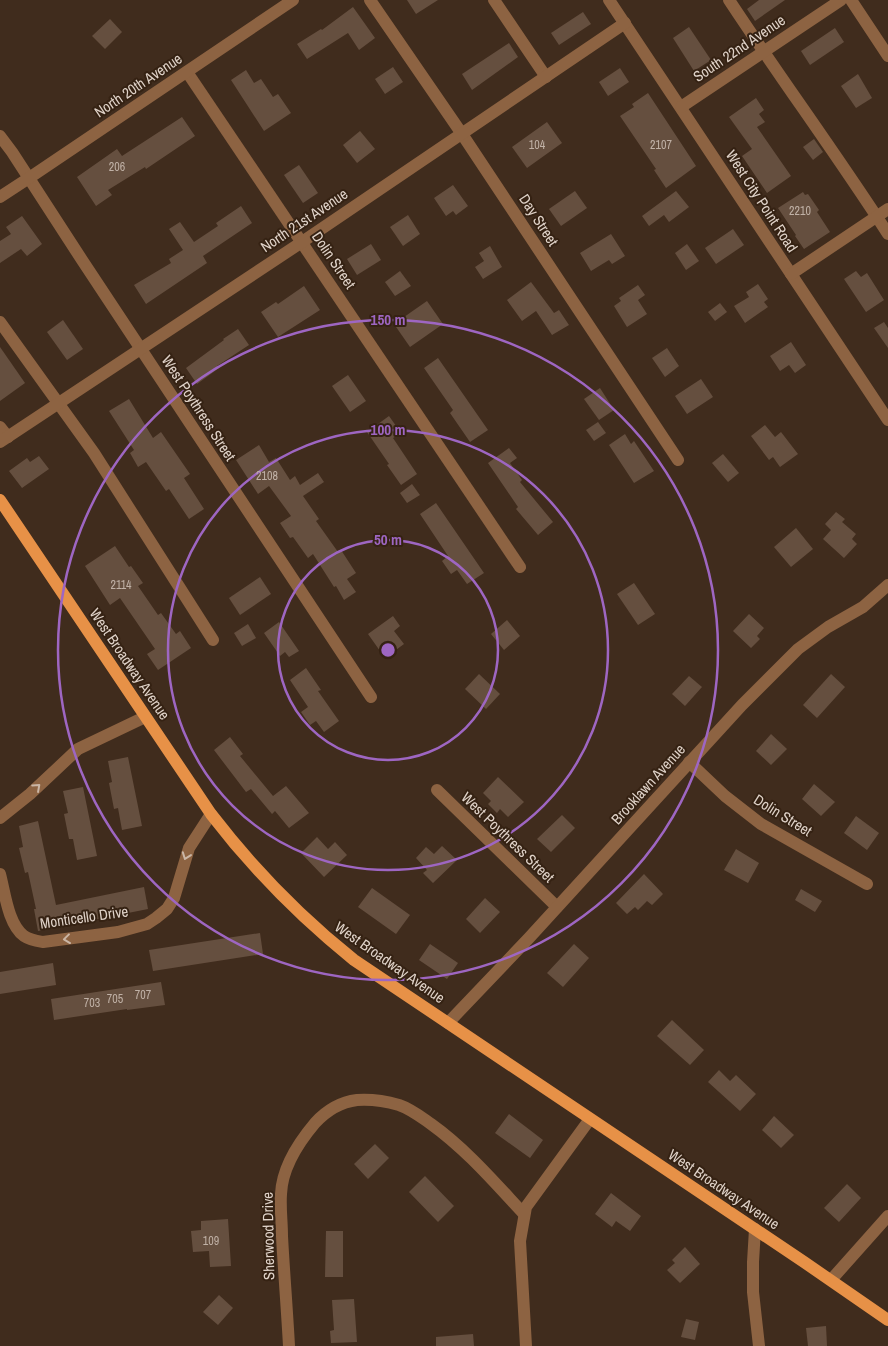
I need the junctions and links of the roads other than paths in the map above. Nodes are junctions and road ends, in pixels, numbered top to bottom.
1 (293, 0) edge
2 (370, 0) edge
3 (494, 0) edge
4 (609, 0) edge
5 (729, 0) edge
6 (841, 0) edge
7 (851, 0) edge
8 (625, 23) junction
9 (763, 52) junction
10 (888, 56) edge
11 (187, 72) junction
12 (546, 77) junction
13 (680, 107) junction
14 (462, 134) junction
15 (0, 136) edge
16 (29, 178) junction
17 (0, 197) edge
18 (888, 210) edge
19 (877, 217) junction
20 (888, 234) edge
21 (302, 242) junction
22 (791, 274) junction
23 (2, 330) edge
24 (141, 349) junction
25 (59, 404) junction
26 (888, 420) edge
27 (3, 435) edge
28 (678, 460) dead end
29 (0, 500) edge
30 (520, 567) dead end
31 (888, 585) edge
32 (213, 640) dead end
33 (371, 697) dead end
34 (146, 717) junction
35 (689, 762) junction
36 (437, 790) dead end
37 (211, 814) junction
38 (0, 818) edge
39 (0, 874) edge
40 (867, 884) dead end
41 (557, 907) junction
42 (448, 1023) junction
43 (590, 1118) junction
44 (524, 1214) junction
45 (888, 1216) edge
46 (755, 1229) junction
47 (831, 1280) junction
48 (888, 1320) edge
49 (289, 1346) edge
50 (526, 1346) edge
51 (759, 1346) edge

1 - 11 street, North 20th Avenue
2 - 14 street, Day Street
3 - 12 street
4 - 8 street, West City Point Road
5 - 9 street
6 - 9 street, South 22nd Avenue
7 - 10 street
8 - 12 street, North 21st Avenue
8 - 13 street, West City Point Road
9 - 13 street, South 22nd Avenue
9 - 19 street
11 - 16 street, North 20th Avenue
11 - 21 street, Dolin Street
12 - 14 street, North 21st Avenue
13 - 22 street, West City Point Road
14 - 21 street, North 21st Avenue
14 - 28 street, Day Street
15 - 16 street, West Poythress Street
16 - 17 street, North 20th Avenue
16 - 24 street, West Poythress Street
18 - 19 street
19 - 20 street
19 - 22 street
21 - 24 street, North 21st Avenue
21 - 30 street, Dolin Street
22 - 26 street, West City Point Road
23 - 25 street
24 - 25 street, North 21st Avenue
24 - 33 street, West Poythress Street
25 - 27 street, North 21st Avenue
25 - 32 street
29 - 34 main road, West Broadway Avenue
31 - 35 street, Brooklawn Avenue
34 - 37 main road, West Broadway Avenue
38 -> 34 street
35 - 40 street, Dolin Street
35 - 41 street, Brooklawn Avenue
36 - 41 street, West Poythress Street
37 -> 39 street, Monticello Drive
37 - 42 main road, West Broadway Avenue
41 - 42 street, Brooklawn Avenue
42 - 43 main road, West Broadway Avenue
43 - 44 street
43 - 46 main road, West Broadway Avenue
44 - 49 street, Sherwood Drive
44 - 50 street
45 - 47 street
46 - 47 main road, West Broadway Avenue
46 - 51 street
47 - 48 main road, West Broadway Avenue

